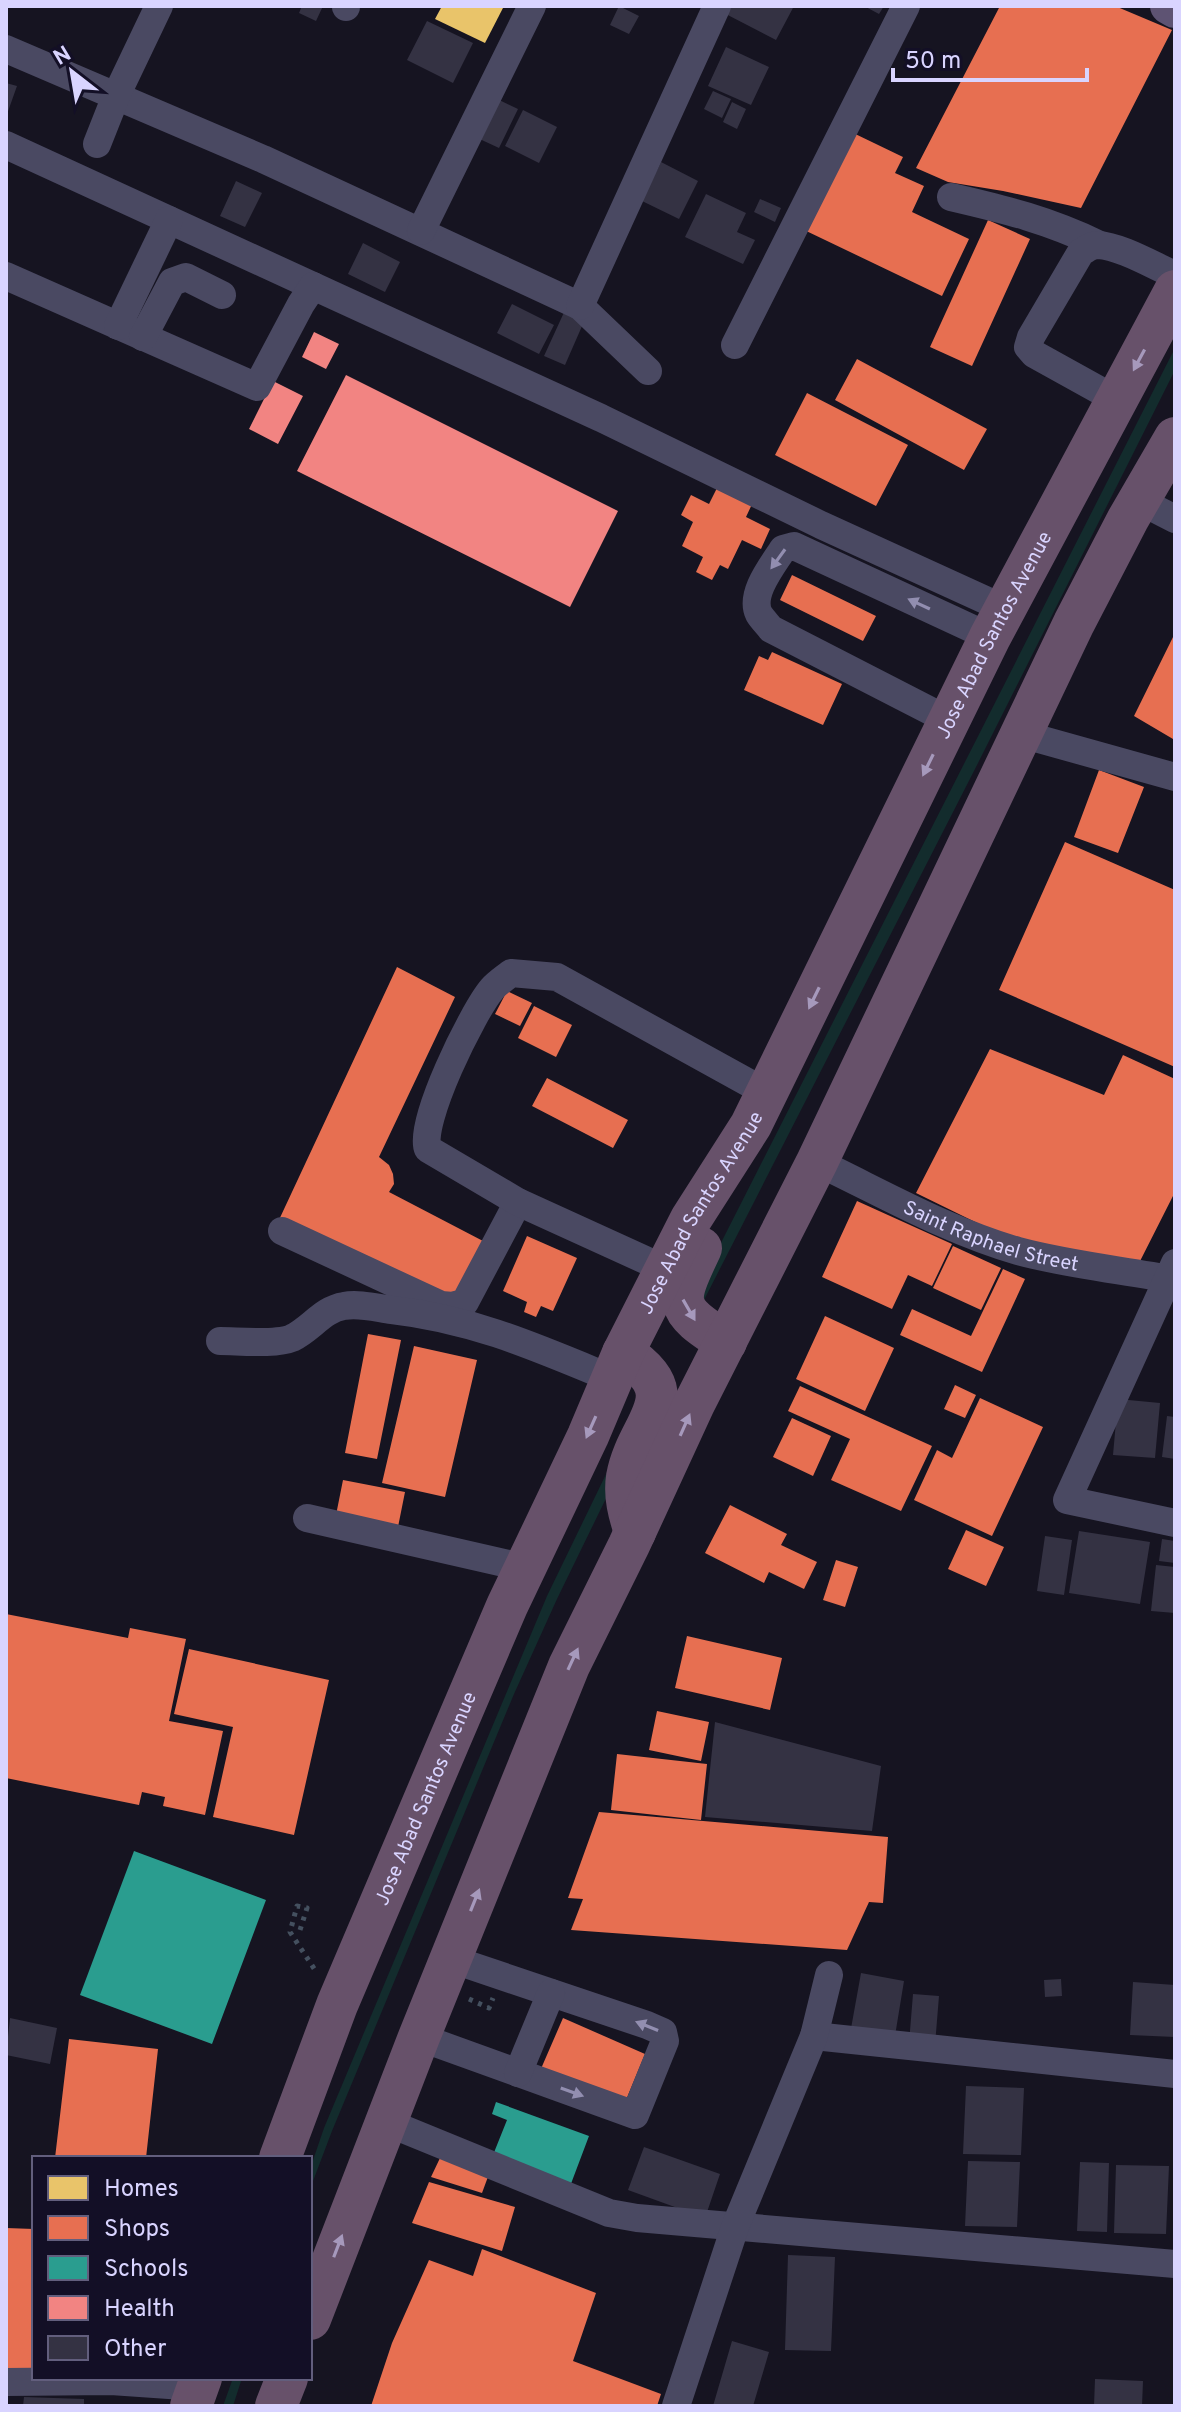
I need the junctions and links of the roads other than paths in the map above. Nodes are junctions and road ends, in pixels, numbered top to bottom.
1 (159, 6) edge
2 (532, 6) edge
3 (717, 6) edge
4 (906, 6) edge
5 (1168, 6) edge
6 (1175, 10) edge
7 (6, 49) edge
8 (116, 96) junction
9 (97, 144) dead end
10 (6, 145) edge
11 (951, 197) dead end
12 (169, 220) junction
13 (421, 231) junction
14 (1100, 245) junction
15 (1175, 275) edge
16 (6, 276) edge
17 (313, 286) junction
18 (1175, 291) edge
19 (222, 295) dead end
20 (580, 306) junction
21 (130, 332) junction
22 (735, 345) dead end
23 (648, 371) dead end
24 (1117, 400) junction
25 (1175, 438) edge
26 (1138, 500) junction
27 (1175, 519) edge
28 (821, 525) junction
29 (806, 552) junction
30 (997, 623) junction
31 (950, 721) junction
32 (1021, 734) junction
33 (1175, 777) edge
34 (767, 1093) junction
35 (817, 1162) junction
36 (518, 1202) junction
37 (691, 1219) junction
38 (282, 1231) dead end
39 (665, 1269) junction
40 (1172, 1274) edge
41 (220, 1341) dead end
42 (726, 1342) junction
43 (618, 1366) junction
44 (307, 1518) dead end
45 (1175, 1523) edge
46 (635, 1532) junction
47 (526, 1568) junction
48 (451, 1959) junction
49 (829, 1975) dead end
50 (551, 1993) junction
51 (814, 2036) junction
52 (419, 2037) junction
53 (518, 2073) junction
54 (1175, 2074) edge
55 (386, 2122) junction
56 (281, 2156) edge
57 (735, 2227) junction
58 (1175, 2264) edge
59 (312, 2314) edge
60 (286, 2380) edge
61 (6, 2382) edge
62 (196, 2390) edge
63 (276, 2406) edge
64 (676, 2406) edge

1 - 8 street
2 - 13 street
3 - 20 street
4 - 22 street
5 - 6 main road
7 - 8 street
8 - 9 street
8 - 13 street
10 - 12 street
11 - 14 street
12 - 17 street
12 - 21 street
13 - 20 street
14 - 15 street
14 - 24 street
16 - 21 street
17 - 21 street
17 - 28 street
18 -> 24 highway, Jose Abad Santos Avenue
19 - 21 street
20 - 23 street
24 - 30 highway, Jose Abad Santos Avenue
25 - 26 highway
26 - 27 street
26 - 32 highway
28 - 29 street
28 - 30 street
30 -> 29 street
29 -> 31 street
30 - 31 highway, Jose Abad Santos Avenue
31 -> 34 highway, Jose Abad Santos Avenue
32 - 33 street
32 - 35 highway
34 - 36 street
34 - 37 highway, Jose Abad Santos Avenue
35 - 40 street, Saint Raphael Street
35 - 42 highway
36 - 38 street
36 - 39 street
37 - 39 highway, Jose Abad Santos Avenue
37 -> 42 highway
39 - 43 highway, Jose Abad Santos Avenue
40 - 45 street
41 - 43 street
46 -> 42 highway
43 - 46 highway
43 -> 47 highway, Jose Abad Santos Avenue
44 - 47 street
48 -> 46 highway
47 - 56 highway, Jose Abad Santos Avenue
48 - 50 street
48 - 52 highway
49 - 51 street
50 - 53 street
53 -> 50 street
51 - 54 street
51 - 57 street
52 - 53 street
52 - 55 highway
55 - 57 street
59 -> 55 highway
57 - 58 street
57 - 64 street
60 - 63 highway
61 - 62 street

